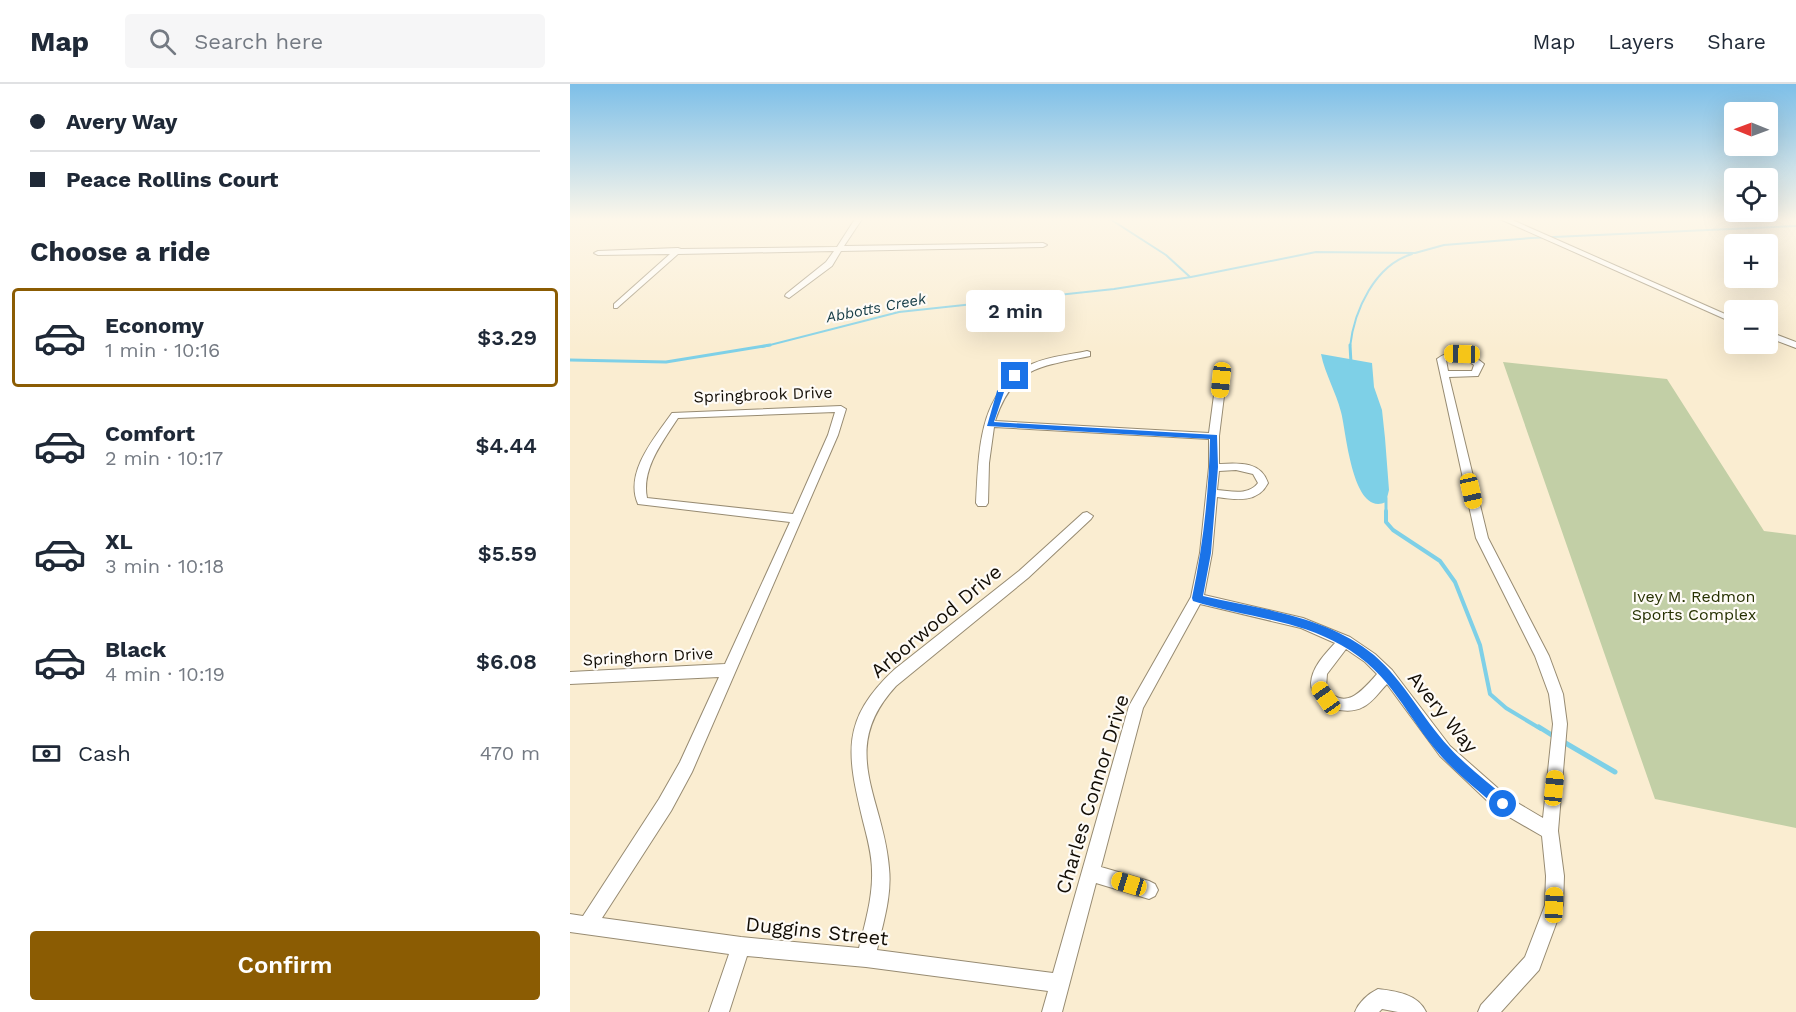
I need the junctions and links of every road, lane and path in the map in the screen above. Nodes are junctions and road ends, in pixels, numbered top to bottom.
1 (665, 262) edge
2 (830, 262) edge
3 (1601, 262) edge
4 (789, 296) dead end
5 (617, 306) dead end
6 (1724, 317) edge
7 (1778, 338) edge
8 (1796, 345) edge
9 (1087, 354) dead end
10 (1444, 374) dead end
11 (1221, 380) dead end
12 (990, 424) junction
13 (1214, 436) junction
14 (1214, 467) junction
15 (1211, 494) junction
16 (982, 503) dead end
17 (1087, 516) dead end
18 (797, 519) junction
19 (1197, 598) junction
20 (1345, 641) junction
21 (728, 670) junction
22 (1387, 674) junction
23 (570, 678) edge
24 (1550, 831) junction
25 (1090, 872) junction
26 (1149, 890) dead end
27 (578, 924) edge
28 (741, 946) junction
29 (866, 958) junction
30 (1059, 983) junction
31 (719, 1012) edge
32 (1052, 1012) edge
33 (1365, 1012) edge
34 (1416, 1012) edge
35 (1488, 1012) edge

1 - 5 street
2 - 4 street
3 - 6 street
7 - 8 street
9 - 12 street
10 - 24 street
11 - 13 street, Charles Connor Drive
12 - 13 street
12 - 16 street
13 - 14 street, Charles Connor Drive
14 - 15 street, Charles Connor Drive
14 - 15 street
15 - 19 street, Charles Connor Drive
17 - 29 street, Arborwood Drive
18 - 18 street, Springbrook Drive
18 - 21 street, Springbrook Drive
19 - 20 street, Avery Way
19 - 25 street, Charles Connor Drive
20 - 22 street, Avery Way
20 - 22 street
21 - 23 street, Springhorn Drive
21 - 27 street, Springbrook Drive
22 - 24 street, Avery Way
24 - 35 street
25 - 26 street
25 - 30 street, Charles Connor Drive
27 - 28 street, Duggins Street
28 - 29 street, Duggins Street
28 - 31 street
29 - 30 street, Duggins Street
30 - 32 street, Charles Connor Drive
33 - 34 street

